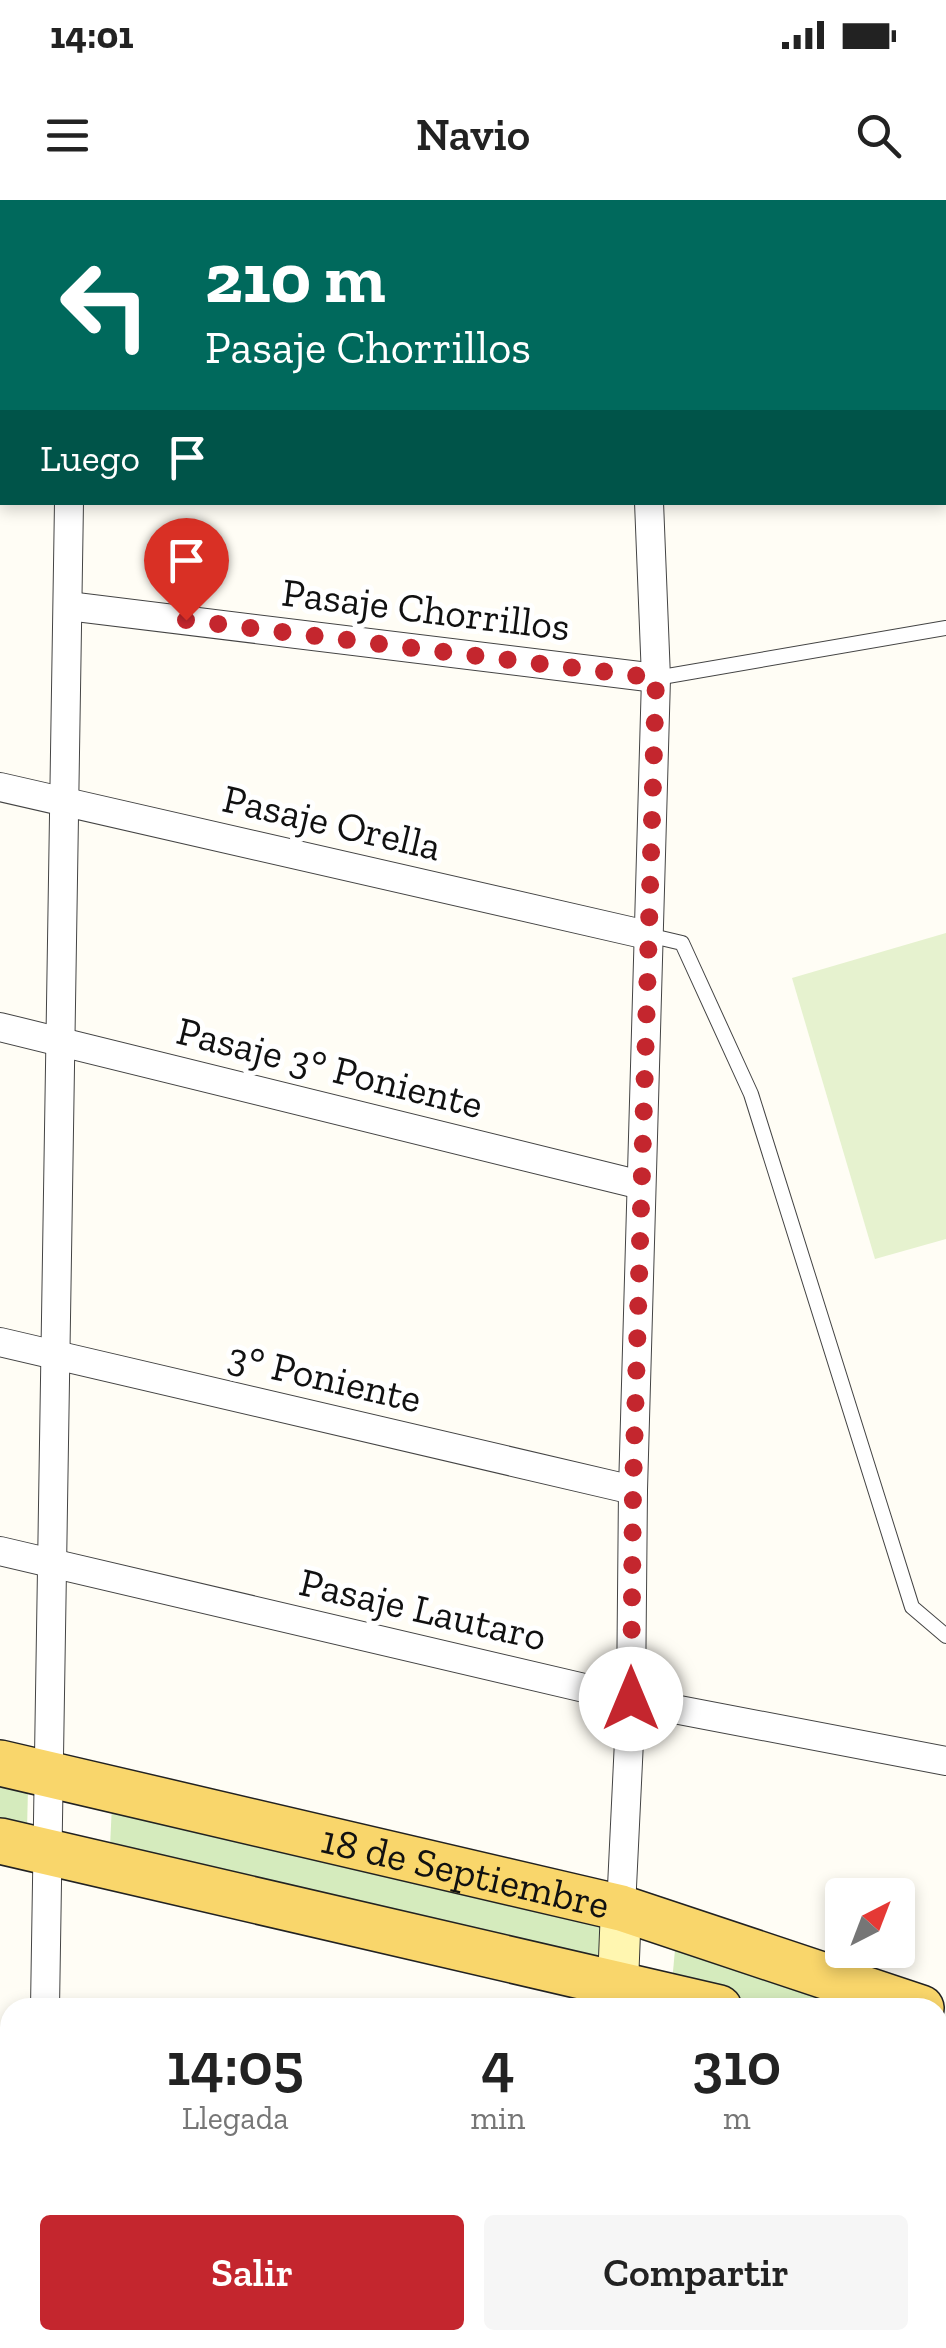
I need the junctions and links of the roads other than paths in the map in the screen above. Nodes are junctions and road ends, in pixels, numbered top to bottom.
1 (69, 505) edge
2 (649, 505) edge
3 (68, 606) junction
4 (946, 628) edge
5 (656, 678) junction
6 (0, 787) edge
7 (64, 802) junction
8 (648, 935) junction
9 (0, 1027) edge
10 (60, 1041) junction
11 (641, 1185) junction
12 (0, 1342) edge
13 (54, 1355) junction
14 (633, 1490) junction
15 (0, 1551) edge
16 (53, 1563) junction
17 (946, 1636) edge
18 (631, 1699) junction
19 (946, 1761) edge
20 (0, 1763) edge
21 (48, 1774) junction
22 (0, 1841) edge
23 (48, 1852) junction
24 (622, 1908) junction
25 (617, 1995) edge
26 (45, 1998) edge
27 (892, 1998) edge

1 - 3 street
2 - 5 street
3 - 5 street, Pasaje Chorrillos
3 - 7 street
4 - 5 lane
5 - 8 street
6 - 7 street, Pasaje Orella
7 - 8 street, Pasaje Orella
7 - 10 street
8 - 11 street
8 - 17 lane
9 - 10 street, Pasaje 3° Poniente
10 - 11 street, Pasaje 3° Poniente
10 - 13 street
11 - 14 street
12 - 13 street, 3° Poniente
13 - 14 street, 3° Poniente
13 - 16 street
14 - 18 street
15 - 16 street, Pasaje Lautaro
16 - 18 street, Pasaje Lautaro
16 - 21 street
18 - 19 street, Pasaje Lautaro
18 - 24 street
20 - 21 main road, 18 de Septiembre
21 - 23 street
21 - 24 main road, 18 de Septiembre
22 - 23 main road, 18 de Septiembre
23 - 25 main road, 18 de Septiembre
23 - 26 street
24 - 25 street
24 - 27 main road, 18 de Septiembre

